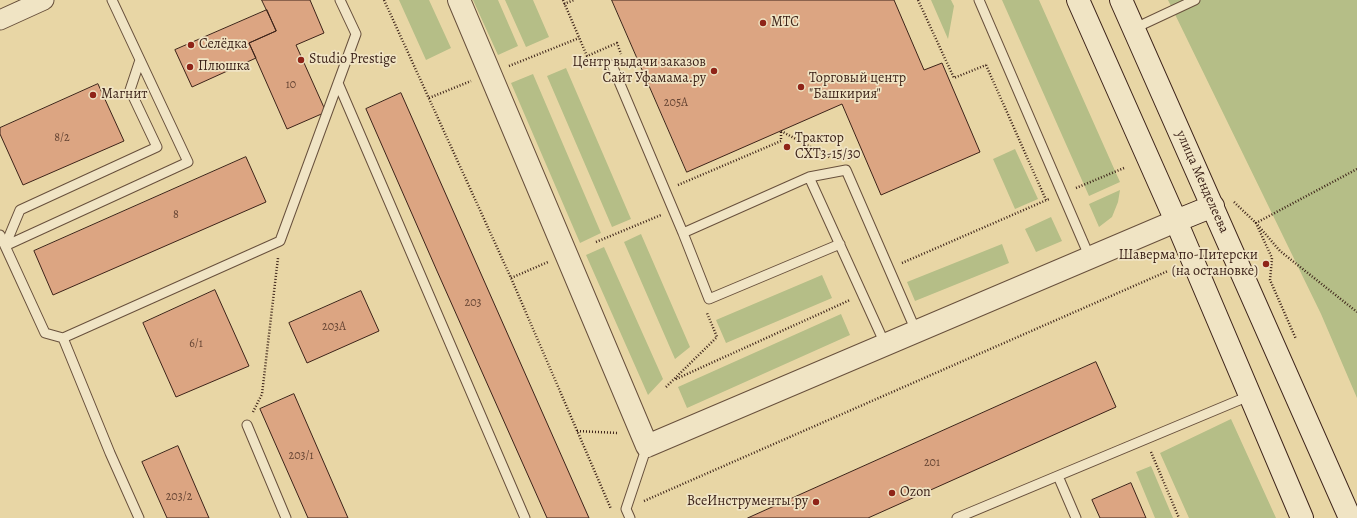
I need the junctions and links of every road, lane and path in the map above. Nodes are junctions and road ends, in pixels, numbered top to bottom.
1 (44, 0) edge
2 (112, 0) edge
3 (340, 0) edge
4 (384, 0) edge
5 (459, 0) edge
6 (563, 0) edge
7 (574, 0) edge
8 (918, 0) edge
9 (979, 0) edge
10 (1078, 0) edge
11 (1121, 0) edge
12 (1195, 0) edge
13 (564, 4) junction
14 (0, 20) edge
15 (1133, 29) junction
16 (623, 57) dead end
17 (1004, 57) junction
18 (140, 60) junction
19 (612, 65) dead end
20 (986, 65) junction
21 (338, 83) junction
22 (837, 161) dead end
23 (1124, 168) dead end
24 (1357, 169) edge
25 (809, 177) junction
26 (675, 178) dead end
27 (1062, 194) junction
28 (1046, 200) junction
29 (1213, 206) junction
30 (666, 212) dead end
31 (1176, 221) junction
32 (683, 233) junction
33 (0, 235) edge
34 (280, 241) junction
35 (596, 242) dead end
36 (840, 244) junction
37 (5, 246) junction
38 (1090, 258) junction
39 (552, 261) dead end
40 (902, 263) dead end
41 (1168, 271) dead end
42 (511, 278) junction
43 (863, 295) junction
44 (1357, 312) edge
45 (709, 317) dead end
46 (916, 331) junction
47 (63, 338) junction
48 (885, 344) junction
49 (673, 380) junction
50 (666, 387) dead end
51 (1249, 396) junction
52 (246, 425) joint
53 (577, 431) junction
54 (618, 433) dead end
55 (1145, 438) junction
56 (647, 446) junction
57 (1058, 476) junction
58 (626, 509) junction
59 (139, 518) edge
60 (286, 518) edge
61 (526, 518) edge
62 (630, 518) edge
63 (957, 518) edge
64 (1076, 518) edge
65 (1179, 518) edge
66 (1302, 518) edge
67 (1350, 518) edge

1 - 14 street
2 - 18 lane
3 - 21 lane
4 - 42 path
5 - 56 main road
6 - 13 path
7 - 13 path
8 - 20 path
9 - 17 lane
10 - 31 main road
11 - 15 main road, улица Менделеева
12 - 15 lane
13 - 16 path
15 - 29 main road, улица Менделеева
17 - 20 path
17 - 27 lane
18 - 37 lane
18 - 37 lane
19 - 32 lane
20 - 28 path
21 - 34 lane
21 - 61 lane
22 - 26 path
23 - 27 path
24 - 44 path
25 - 32 lane
25 - 36 lane
25 - 46 lane
27 - 28 path
27 - 38 lane
28 - 40 path
29 - 31 main road
29 - 67 main road, улица Менделеева
30 - 35 path
31 - 38 main road
31 - 51 main road
32 - 36 lane
33 - 37 lane
34 - 47 lane
34 - 52 path
36 - 43 lane
37 - 47 lane
38 - 46 main road
39 - 42 path
41 - 58 path
42 - 53 path
43 - 48 lane
43 - 49 path
45 - 49 path
46 - 48 main road
47 - 59 lane
48 - 56 main road
49 - 50 path
51 - 55 lane
51 - 66 main road
52 - 60 lane
53 - 54 path
53 - 58 path
55 - 57 lane
55 - 65 path
56 - 58 lane
57 - 63 lane
57 - 64 lane
58 - 62 lane

